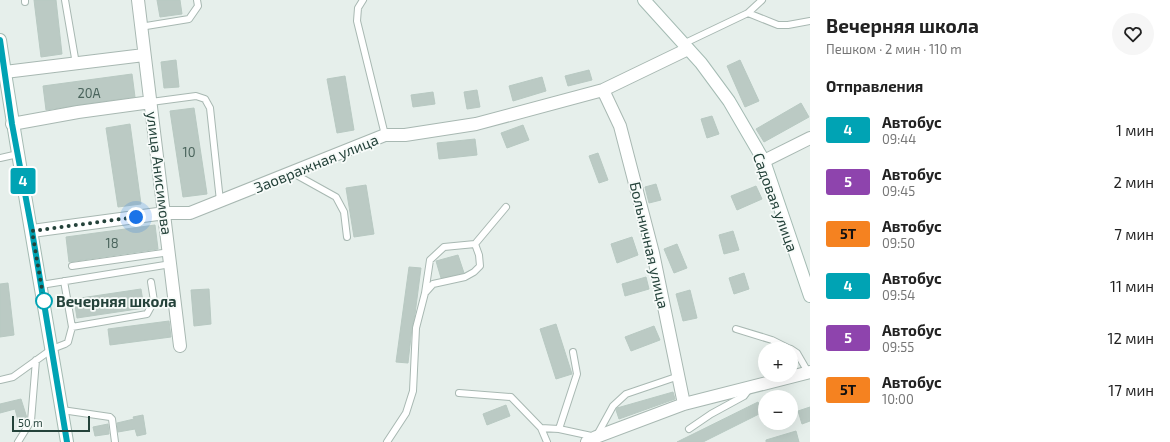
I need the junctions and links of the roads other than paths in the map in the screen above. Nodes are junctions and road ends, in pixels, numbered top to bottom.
1 (65, 0) edge
2 (138, 0) edge
3 (197, 0) edge
4 (362, 0) edge
5 (644, 0) edge
6 (762, 0) edge
7 (748, 13) junction
8 (810, 21) edge
9 (140, 28) junction
10 (0, 45) edge
11 (685, 47) junction
12 (144, 55) junction
13 (76, 64) junction
14 (5, 72) junction
15 (603, 90) junction
16 (151, 102) junction
17 (12, 124) junction
18 (384, 135) junction
19 (810, 138) edge
20 (18, 154) junction
21 (0, 158) edge
22 (764, 161) junction
23 (291, 172) junction
24 (220, 201) junction
25 (506, 208) dead end
26 (165, 214) junction
27 (32, 231) junction
28 (347, 237) dead end
29 (475, 244) junction
30 (170, 252) junction
31 (171, 264) junction
32 (72, 266) dead end
33 (64, 281) junction
34 (151, 282) dead end
35 (41, 285) junction
36 (425, 293) junction
37 (810, 296) edge
38 (72, 327) junction
39 (736, 329) dead end
40 (776, 342) edge
41 (180, 346) dead end
42 (52, 349) junction
43 (573, 352) dead end
44 (798, 355) edge
45 (36, 360) junction
46 (809, 372) edge
47 (679, 376) junction
48 (0, 380) edge
49 (750, 388) junction
50 (458, 393) dead end
51 (684, 404) junction
52 (62, 410) junction
53 (541, 428) junction
54 (559, 429) junction
55 (689, 429) dead end
56 (592, 439) edge
57 (18, 442) edge
58 (67, 442) edge
59 (115, 442) edge
60 (387, 442) edge
61 (547, 442) edge

1 - 13 lane
2 - 9 street, улица Анисимова
3 - 9 lane
4 - 18 lane
5 - 11 street, Садовая улица
6 - 7 lane
7 - 8 lane
7 - 11 lane
9 - 12 street, улица Анисимова
10 - 14 street
11 - 15 street, Заовражная улица
11 - 22 street, Садовая улица
12 - 13 street
12 - 16 street, улица Анисимова
13 - 14 street
14 - 17 street
15 - 18 street, Заовражная улица
15 - 47 street, Больничная улица
16 - 17 street
16 - 24 lane
16 - 26 street, улица Анисимова
17 - 20 street
18 - 23 street, Заовражная улица
19 - 22 street
20 - 21 lane
20 - 27 street
22 - 37 street, Садовая улица
23 - 24 street, Заовражная улица
23 - 28 lane
24 - 26 street, Заовражная улица
25 - 29 lane
26 - 27 street, Заовражная улица
26 - 30 street, улица Анисимова
27 - 35 street
29 - 36 lane
29 - 36 lane
30 - 31 street, улица Анисимова
30 - 32 lane
31 - 33 lane
31 - 41 street, улица Анисимова
33 - 35 lane
33 - 38 lane
34 - 38 lane
35 - 42 street
36 - 60 lane
38 - 42 lane
39 - 40 lane
42 - 45 lane
42 - 52 street
43 - 54 lane
44 - 46 lane
45 - 48 lane
45 - 57 lane
46 - 49 street
47 - 51 street, Больничная улица
47 - 56 lane
49 - 51 street
49 - 55 lane
50 - 53 lane
51 - 56 street
52 - 58 street
52 - 59 lane
53 - 54 lane
53 - 61 lane
54 - 56 lane

